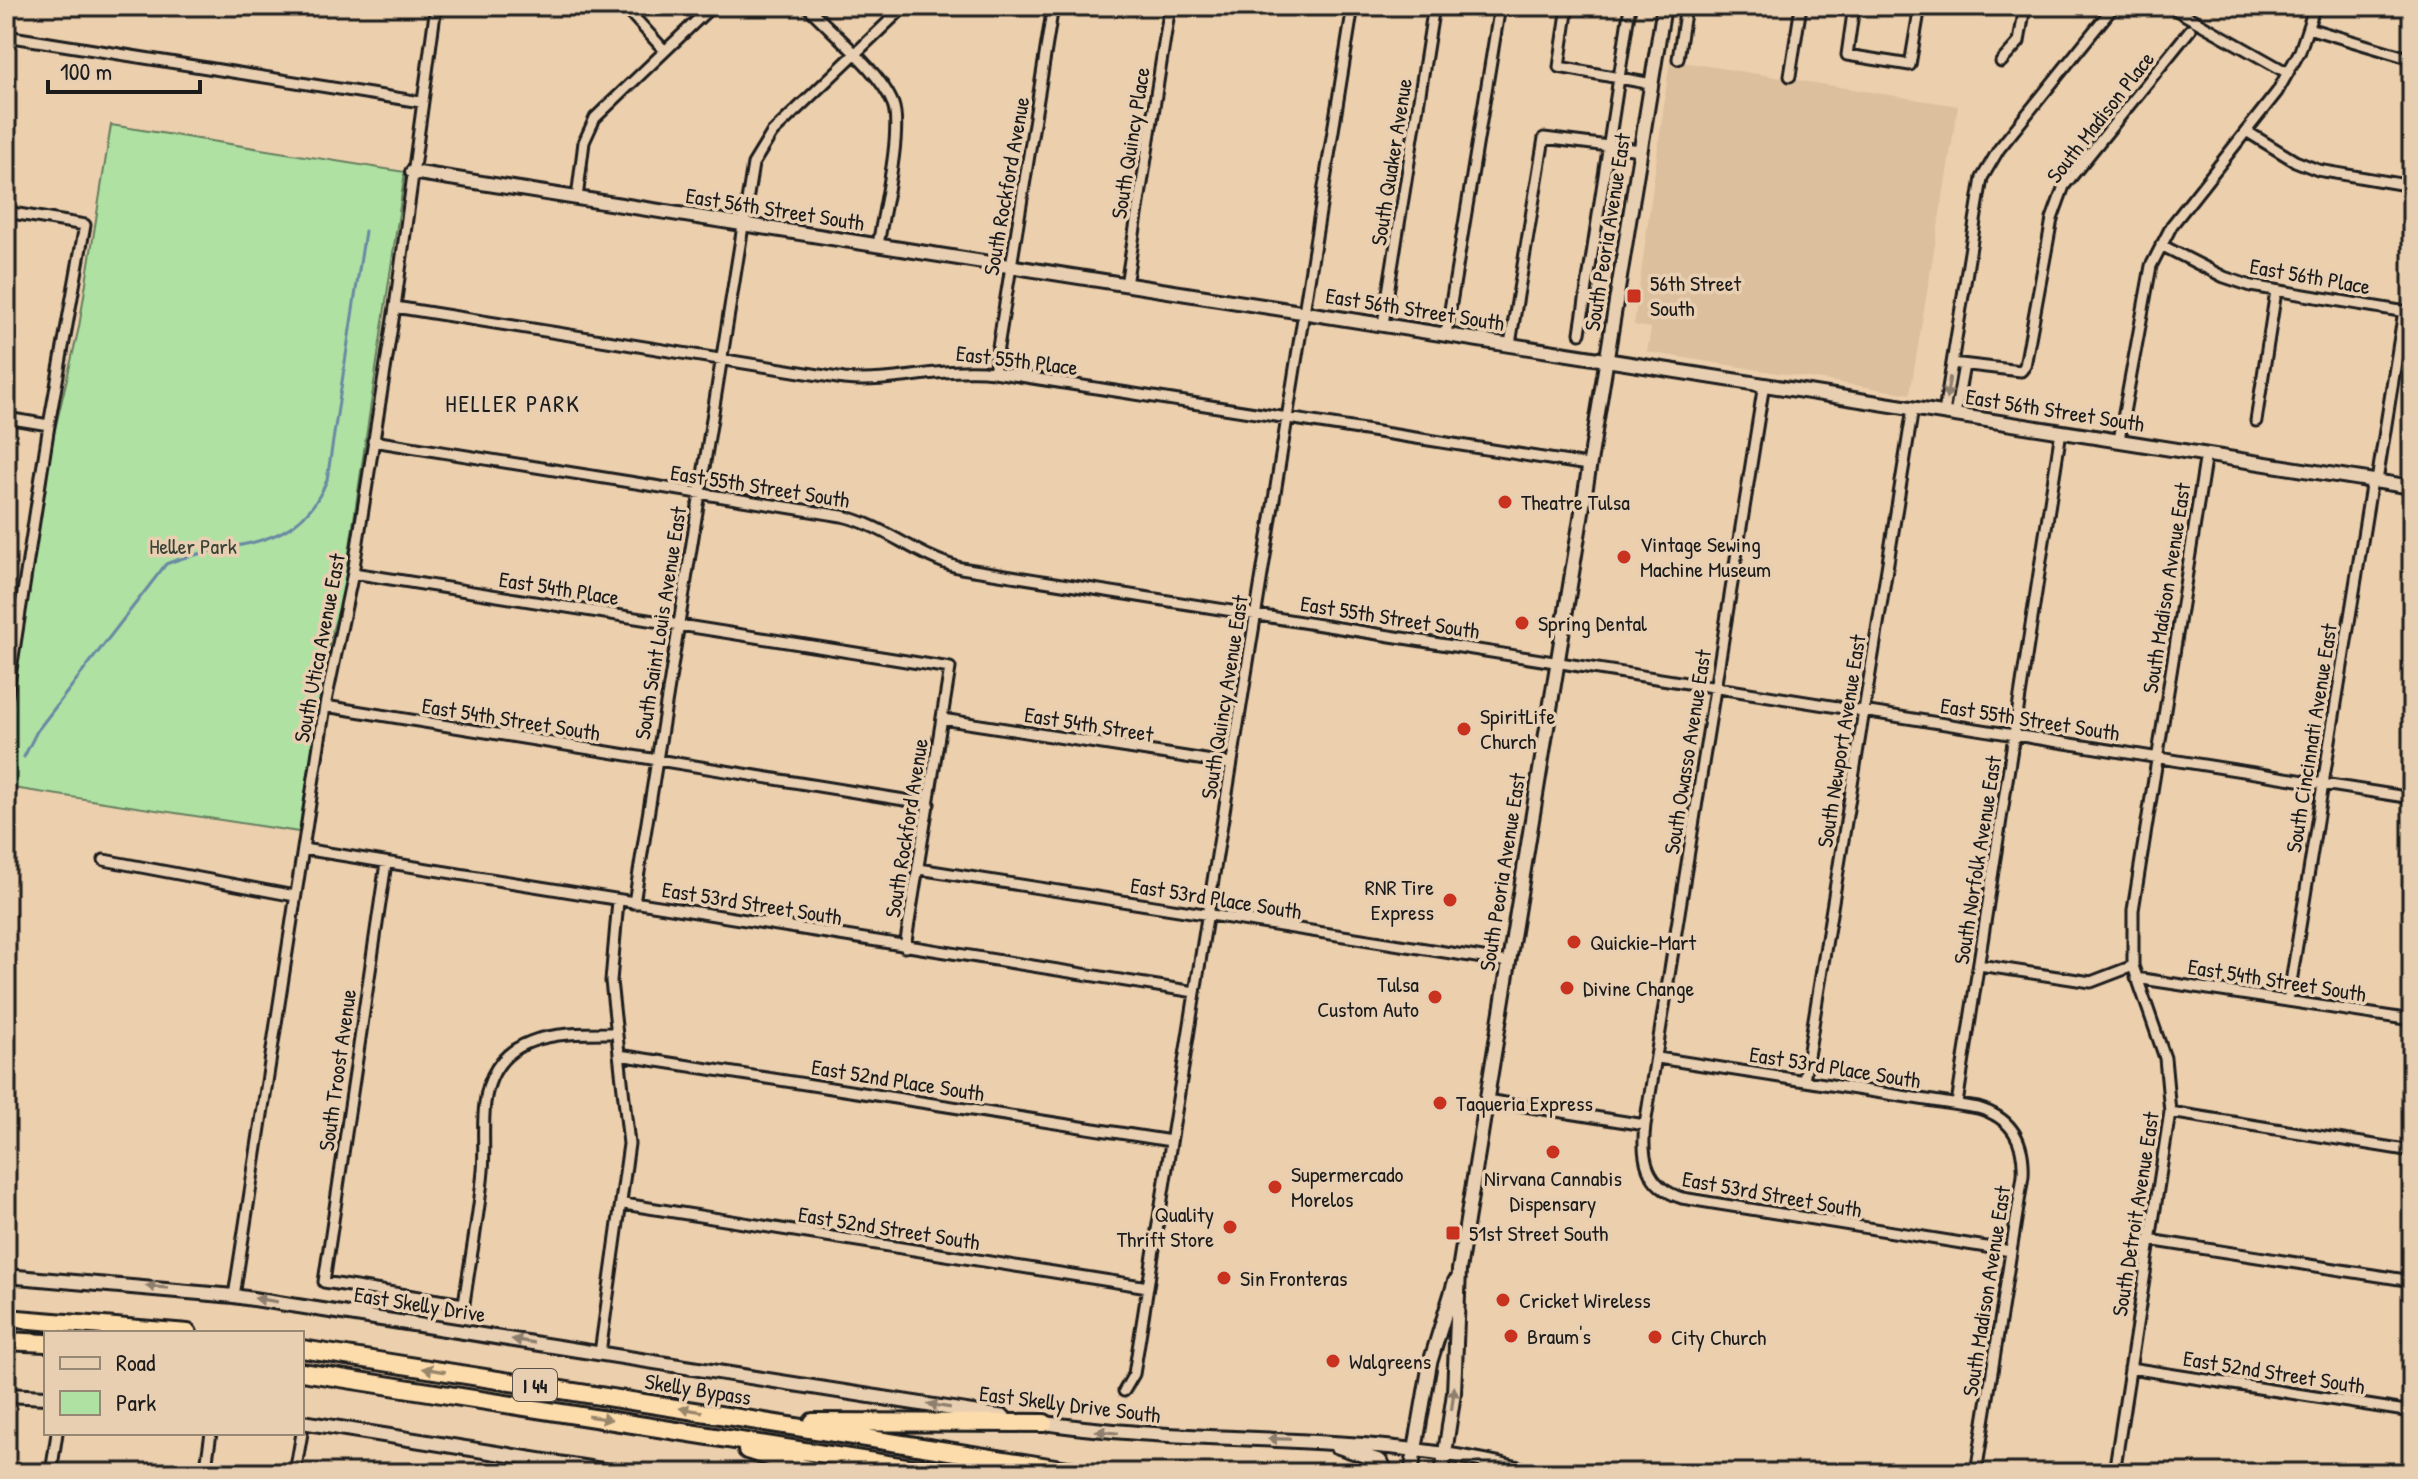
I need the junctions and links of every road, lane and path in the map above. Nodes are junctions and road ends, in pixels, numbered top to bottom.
1 (436, 6) edge
2 (624, 6) edge
3 (712, 6) edge
4 (807, 6) edge
5 (905, 6) edge
6 (1053, 6) edge
7 (1170, 6) edge
8 (1353, 6) edge
9 (1434, 6) edge
10 (1500, 6) edge
11 (1568, 6) edge
12 (1630, 6) edge
13 (1664, 6) edge
14 (1686, 6) edge
15 (1801, 6) edge
16 (1854, 6) edge
17 (1920, 6) edge
18 (2025, 6) edge
19 (2114, 6) edge
20 (2315, 6) edge
21 (2173, 7) edge
22 (2308, 28) junction
23 (2190, 30) dead end
24 (6, 36) edge
25 (664, 50) junction
26 (854, 56) junction
27 (1678, 59) dead end
28 (2412, 59) edge
29 (2001, 62) dead end
30 (2288, 73) junction
31 (1790, 76) dead end
32 (1618, 79) junction
33 (1652, 84) junction
34 (421, 102) junction
35 (2246, 131) junction
36 (1608, 145) junction
37 (1641, 150) junction
38 (412, 172) junction
39 (2412, 186) edge
40 (577, 198) junction
41 (6, 212) edge
42 (741, 224) junction
43 (878, 245) junction
44 (2161, 245) junction
45 (1011, 266) junction
46 (1126, 285) junction
47 (2276, 291) junction
48 (395, 307) junction
49 (1304, 312) junction
50 (2408, 312) edge
51 (1383, 324) junction
52 (1580, 333) dead end
53 (1446, 334) junction
54 (1510, 344) junction
55 (720, 359) junction
56 (1606, 359) junction
57 (1952, 363) junction
58 (1964, 365) junction
59 (994, 372) junction
60 (1764, 384) junction
61 (1913, 408) junction
62 (1950, 414) junction
63 (6, 418) edge
64 (1288, 419) junction
65 (2256, 421) dead end
66 (49, 425) junction
67 (2061, 431) junction
68 (2119, 440) junction
69 (373, 441) junction
70 (2206, 454) junction
71 (1588, 465) junction
72 (2374, 481) junction
73 (2412, 487) edge
74 (698, 493) junction
75 (353, 573) junction
76 (1256, 614) junction
77 (677, 625) junction
78 (1556, 661) junction
79 (950, 668) joint
80 (1715, 687) junction
81 (6, 702) edge
82 (325, 706) junction
83 (1864, 710) junction
84 (942, 719) junction
85 (2015, 735) junction
86 (2157, 757) junction
87 (656, 761) junction
88 (1231, 764) junction
89 (2322, 783) junction
90 (2412, 798) edge
91 (929, 804) junction
92 (303, 849) junction
93 (104, 860) dead end
94 (386, 863) junction
95 (919, 869) junction
96 (295, 896) junction
97 (618, 901) junction
98 (634, 903) junction
99 (1207, 915) junction
100 (905, 947) junction
101 (1508, 962) junction
102 (1979, 965) junction
103 (2133, 966) junction
104 (2136, 978) junction
105 (1195, 992) junction
106 (2288, 1001) junction
107 (2412, 1020) edge
108 (615, 1033) junction
109 (619, 1055) junction
110 (1658, 1058) junction
111 (1804, 1081) junction
112 (1486, 1100) junction
113 (1957, 1104) junction
114 (2170, 1112) junction
115 (2005, 1119) joint
116 (1645, 1125) junction
117 (1171, 1141) junction
118 (2412, 1151) edge
119 (624, 1204) junction
120 (2149, 1240) junction
121 (2011, 1251) junction
122 (1459, 1270) junction
123 (6, 1276) edge
124 (2412, 1281) edge
125 (1148, 1287) junction
126 (234, 1296) junction
127 (6, 1318) edge
128 (164, 1331) edge
129 (6, 1341) edge
130 (44, 1343) edge
131 (304, 1349) edge
132 (600, 1353) junction
133 (2130, 1368) junction
134 (304, 1372) edge
135 (1124, 1391) dead end
136 (6, 1395) edge
137 (44, 1397) edge
138 (2412, 1412) edge
139 (768, 1422) junction
140 (1044, 1423) junction
141 (304, 1428) edge
142 (692, 1433) junction
143 (57, 1435) edge
144 (211, 1435) edge
145 (301, 1435) edge
146 (1318, 1440) junction
147 (1415, 1449) junction
148 (1446, 1453) junction
149 (1501, 1463) junction
150 (51, 1473) edge
151 (205, 1473) edge
152 (295, 1473) edge
153 (621, 1473) edge
154 (820, 1473) edge
155 (944, 1473) edge
156 (1087, 1473) edge
157 (1388, 1473) edge
158 (1411, 1473) edge
159 (1442, 1473) edge
160 (1484, 1473) edge
161 (1536, 1473) edge
162 (1976, 1473) edge
163 (2114, 1473) edge

1 - 34 street, South Utica Avenue East
2 - 25 street
3 - 25 street
4 - 26 street
5 - 26 street, South Saint Louis Avenue East
6 - 45 street, South Rockford Avenue
7 - 46 street, South Quincy Place
8 - 49 street, South Quincy Avenue East
9 - 51 street, South Quaker Avenue
10 - 53 street
11 - 32 street
12 - 32 street, South Peoria Avenue East
13 - 33 main road, South Peoria Avenue East
14 - 27 street
15 - 31 street
16 - 17 street
18 - 29 street
19 - 57 street
20 - 22 street
21 - 30 street
22 - 28 street
22 - 30 street
23 - 58 street, South Madison Place
24 - 34 street
25 - 40 street
26 - 42 street, South Saint Louis Avenue East
26 - 43 street
30 - 35 street
32 - 33 street
32 - 36 street, South Peoria Avenue East
33 - 37 main road, South Peoria Avenue East
34 - 38 street, South Utica Avenue East
35 - 39 street
35 - 44 street
36 - 37 street
36 - 52 street, South Peoria Avenue East
36 - 54 street
37 - 56 main road, South Peoria Avenue East
38 - 40 main road, East 56th Street South
38 - 48 street, South Utica Avenue East
40 - 42 main road, East 56th Street South
41 - 66 street
42 - 43 main road, East 56th Street South
42 - 55 street, South Saint Louis Avenue East
43 - 45 main road, East 56th Street South
44 - 47 street, East 56th Place
44 - 68 street
45 - 46 main road, East 56th Street South
45 - 59 street, South Rockford Avenue
46 - 49 main road, East 56th Street South
47 - 50 street, East 56th Place
47 - 65 street
48 - 55 street, East 55th Place
48 - 69 street, South Utica Avenue East
49 - 51 main road, East 56th Street South
49 - 64 street, South Quincy Avenue East
50 - 72 street, South Cincinnati Avenue East
51 - 53 main road, East 56th Street South
53 - 54 main road, East 56th Street South
54 - 56 main road, East 56th Street South
55 - 59 street, East 55th Place
55 - 74 street, South Saint Louis Avenue East
56 - 60 main road, East 56th Street South
56 - 71 main road, South Peoria Avenue East
57 - 58 street
57 -> 62 street
58 - 62 street
59 - 64 street, East 55th Place
60 - 61 main road, East 56th Street South
60 - 80 street, South Owasso Avenue East
61 - 62 main road, East 56th Street South
61 - 83 street, South Newport Avenue East
62 - 67 main road, East 56th Street South
63 - 66 street
64 - 71 street, East 55th Place
64 - 76 street, South Quincy Avenue East
66 - 81 street
67 - 68 main road, East 56th Street South
67 - 85 street, South Norfolk Avenue East
68 - 70 main road, East 56th Street South
69 - 74 street, East 55th Street South
69 - 75 street, South Utica Avenue East
70 - 72 main road, East 56th Street South
70 - 86 street, South Madison Avenue East
71 - 78 main road, South Peoria Avenue East
72 - 73 main road, East 56th Street South
72 - 89 street, South Cincinnati Avenue East
74 - 76 street, East 55th Street South
74 - 77 street, South Saint Louis Avenue East
75 - 77 street, East 54th Place
75 - 82 street, South Utica Avenue East
76 - 78 street, East 55th Street South
76 - 88 street, South Quincy Avenue East
77 - 79 street, East 54th Place
77 - 87 street, South Saint Louis Avenue East
78 - 80 street, East 55th Street South
78 - 101 main road, South Peoria Avenue East
79 - 84 street, South Rockford Avenue
80 - 83 street, East 55th Street South
80 - 110 street, South Owasso Avenue East
82 - 87 street, East 54th Street South
82 - 92 street, South Utica Avenue East
83 - 85 street, East 55th Street South
83 - 111 street, South Newport Avenue East
84 - 88 street, East 54th Street
84 - 91 street, South Rockford Avenue
85 - 86 street, East 55th Street South
85 - 102 street, South Norfolk Avenue East
86 - 89 street, East 55th Street South
86 - 103 street, South Madison Avenue East
87 - 91 street, East 54th Street South
87 - 98 street, South Saint Louis Avenue East
88 - 99 street, South Quincy Avenue East
89 - 90 street, East 55th Street South
89 - 106 street, South Cincinnati Avenue East
91 - 95 street, South Rockford Avenue
92 - 94 street, East 53rd Street South
92 - 96 street, South Utica Avenue East
93 - 96 street
94 - 97 street, East 53rd Street South
94 - 108 street, South Troost Avenue
95 - 99 street, East 53rd Place South
95 - 100 street, South Rockford Avenue
96 - 126 street, South Utica Avenue East
97 - 98 street, East 53rd Street South
97 - 108 street
98 - 100 street, East 53rd Street South
99 - 101 street, East 53rd Place South
99 - 105 street, South Quincy Avenue East
100 - 105 street, East 53rd Street South
101 - 112 main road, South Peoria Avenue East
102 - 103 street
102 - 113 street, South Norfolk Avenue East
103 - 104 street, South Detroit Avenue East
104 - 106 street, East 54th Street South
104 - 114 street, South Detroit Avenue East
105 - 117 street, South Quincy Avenue East
106 - 107 street, East 54th Street South
108 - 109 street
109 - 117 street, East 52nd Place South
109 - 119 street
110 - 111 street, East 53rd Place South
110 - 116 street, South Owasso Avenue East
111 - 113 street, East 53rd Place South
112 - 116 street
112 - 122 main road, South Peoria Avenue East
113 - 115 street, East 53rd Place South
114 - 118 street
114 - 120 street, South Detroit Avenue East
115 - 121 street, South Madison Avenue East
116 - 121 street, East 53rd Street South
117 - 125 street, South Quincy Avenue East
119 - 125 street, East 52nd Street South
119 - 132 street
120 - 124 street
120 - 133 street, South Detroit Avenue East
121 - 162 street, South Madison Avenue East
122 - 147 main road, South Peoria Avenue East
148 -> 122 main road, South Peoria Avenue East
126 -> 123 main road, East Skelly Drive
125 - 135 street, South Quincy Avenue East
132 -> 126 main road, East Skelly Drive
127 - 128 highway
129 - 130 highway
139 -> 131 highway, Skelly Bypass / I 44
140 -> 132 main road, East Skelly Drive South
133 - 138 street, East 52nd Street South
133 - 163 street, South Detroit Avenue East
134 -> 142 highway, Skelly Bypass / I 44
136 - 137 main road
139 - 140 highway
139 - 156 highway, Skelly Bypass / I 44
146 -> 140 main road, East Skelly Drive South
141 - 153 main road
142 - 154 highway
142 - 155 highway, Skelly Bypass / I 44
143 - 150 street
144 - 151 street
145 - 152 street
146 - 147 main road, East Skelly Drive South
146 - 157 main road
147 - 148 main road, East Skelly Drive South
147 - 158 main road, South Peoria Avenue East
148 - 149 main road, East Skelly Drive South
148 - 159 main road, South Peoria Avenue East
149 - 160 main road
149 - 161 main road, East Skelly Drive South

